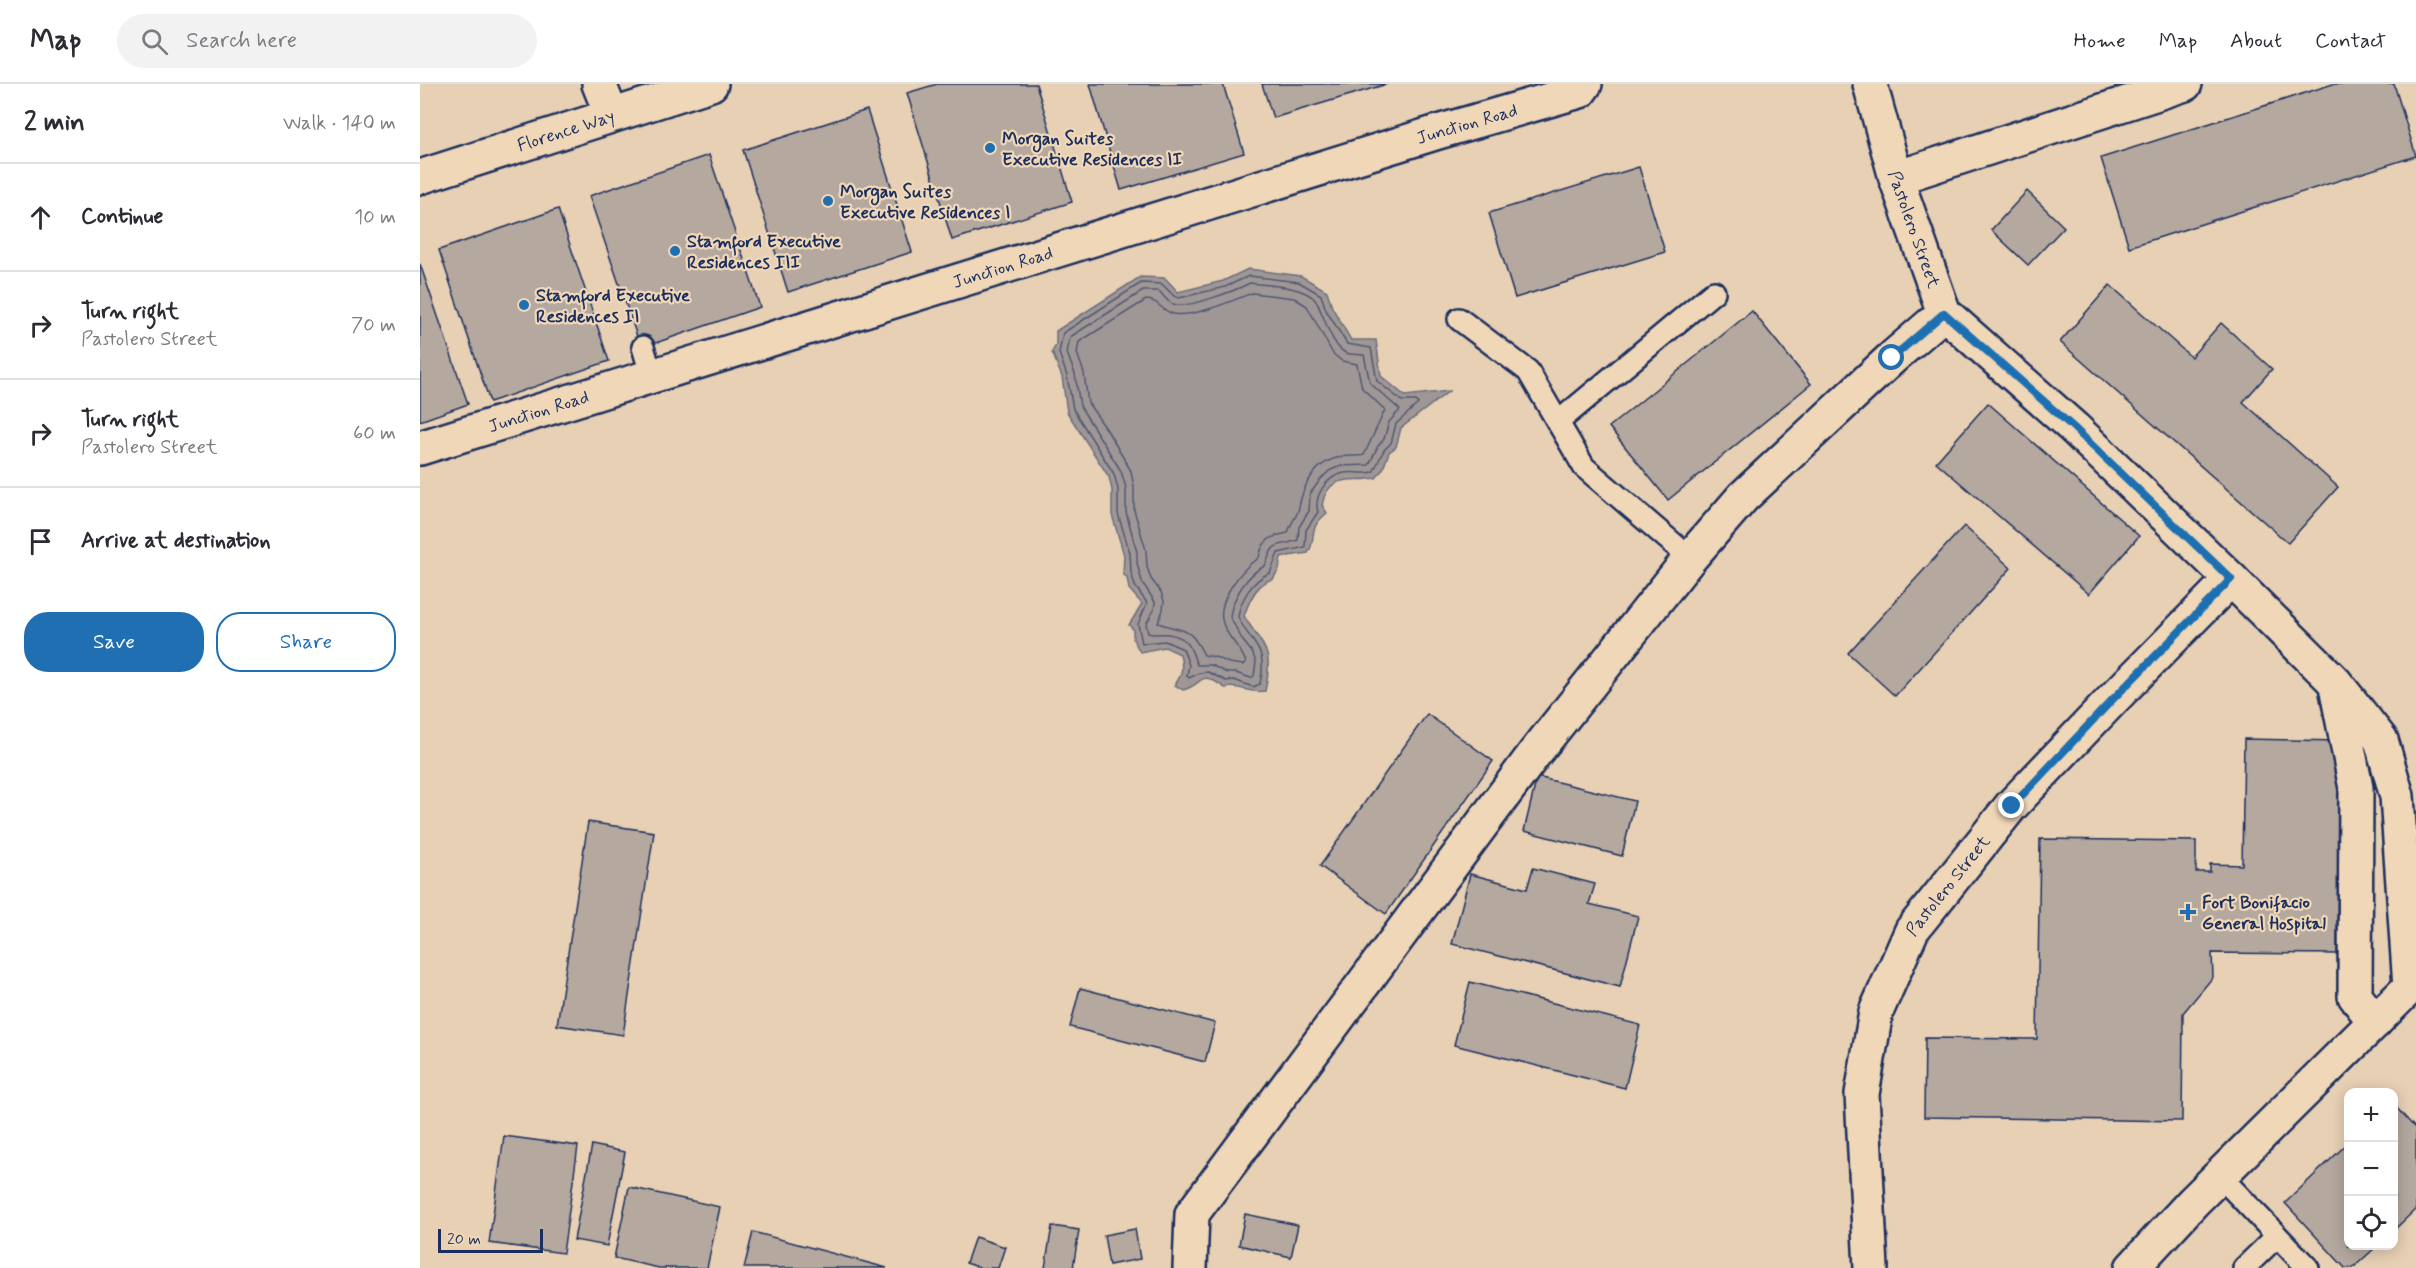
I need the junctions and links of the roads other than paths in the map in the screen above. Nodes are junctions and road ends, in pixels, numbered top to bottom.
1 (599, 84) edge
2 (711, 84) edge
3 (1585, 84) edge
4 (1870, 84) edge
5 (2185, 84) edge
6 (611, 114) junction
7 (420, 177) edge
8 (1896, 178) junction
9 (1714, 292) dead end
10 (1944, 313) junction
11 (1459, 319) dead end
12 (1558, 422) junction
13 (420, 448) edge
14 (1690, 558) junction
15 (2231, 579) junction
16 (2335, 681) junction
17 (2406, 796) edge
18 (2413, 984) edge
19 (2375, 1022) junction
20 (2220, 1176) junction
21 (2277, 1236) junction
22 (1190, 1268) edge
23 (1871, 1268) edge
24 (2132, 1268) edge
25 (2244, 1268) edge
26 (2308, 1268) edge

1 - 6 street
2 - 6 street, Florence Way
3 - 13 street, Junction Road
4 - 8 street, Pastolero Street
5 - 8 street
6 - 7 street, Florence Way
8 - 10 street, Pastolero Street
9 - 12 lane
10 - 14 street
10 - 15 street, Pastolero Street
11 - 12 lane
12 - 14 lane
14 - 22 street
15 - 16 street
15 - 23 street, Pastolero Street
16 - 17 street
16 - 19 street
17 - 18 street
18 - 19 street
19 - 20 street
20 - 21 lane
20 - 24 street
21 - 25 lane
21 - 26 lane

